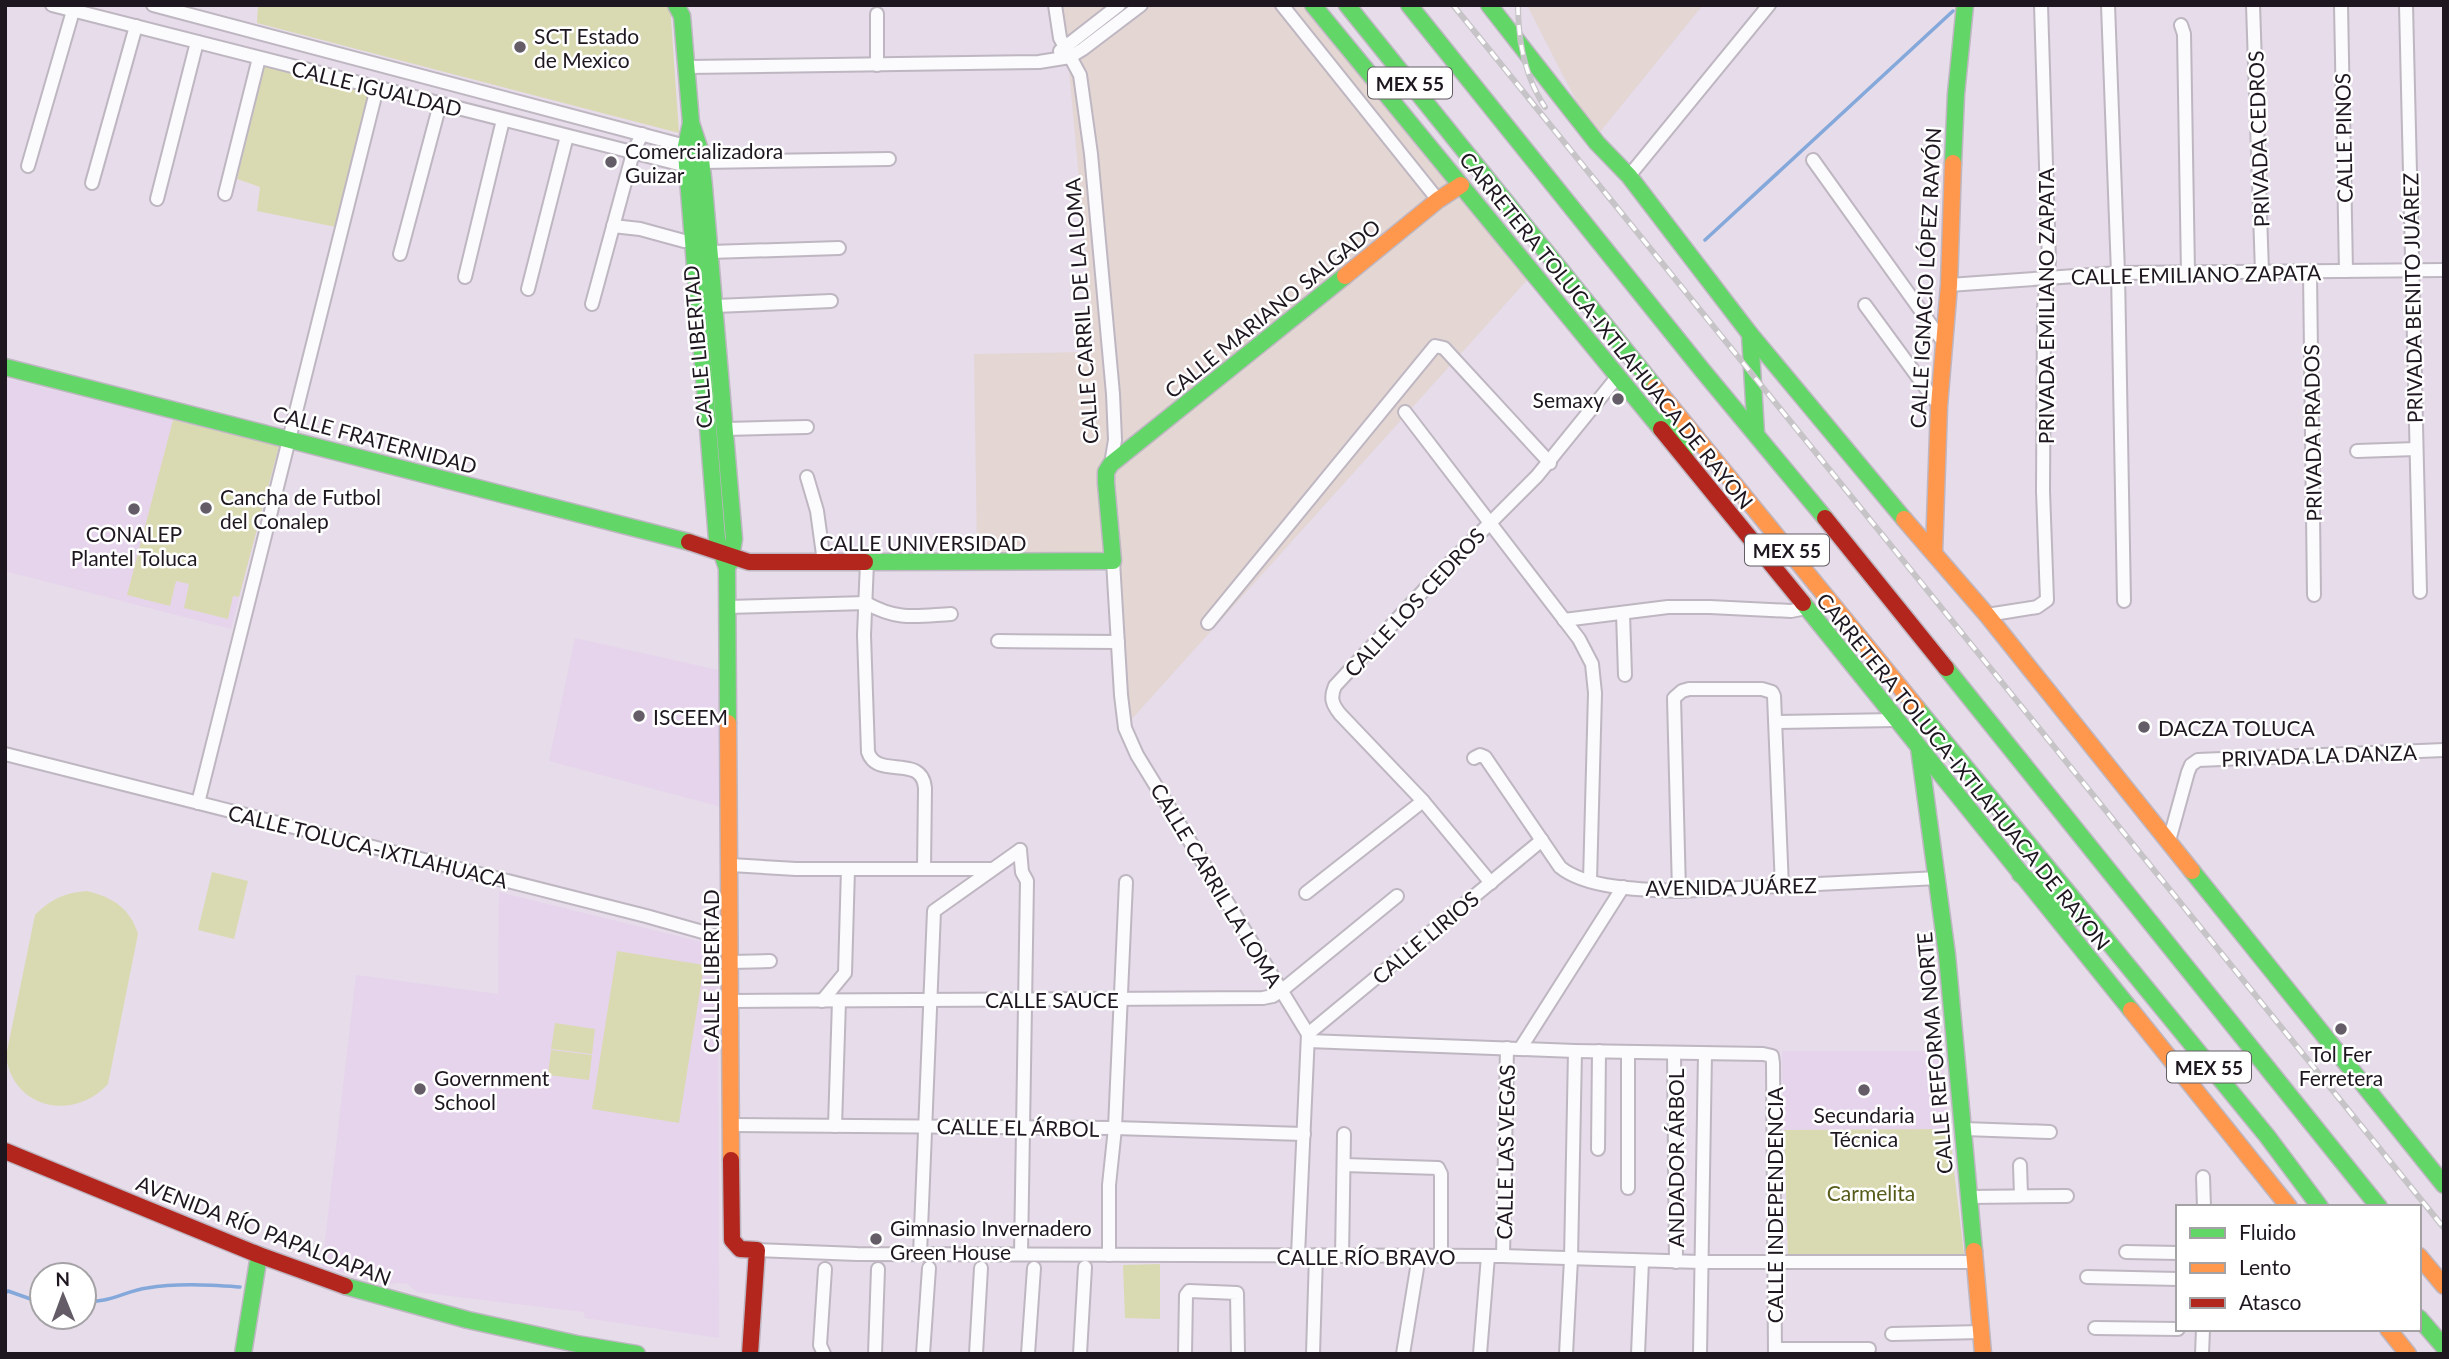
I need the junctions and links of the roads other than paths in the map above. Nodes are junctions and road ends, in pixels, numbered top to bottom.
1 (52, 5) edge
2 (153, 5) edge
3 (1055, 5) edge
4 (1119, 5) edge
5 (1141, 5) edge
6 (1282, 5) edge
7 (1313, 5) edge
8 (1347, 5) edge
9 (1409, 5) edge
10 (1489, 5) edge
11 (1769, 5) edge
12 (1965, 5) edge
13 (2041, 5) edge
14 (2108, 5) edge
15 (2253, 5) edge
16 (2341, 5) edge
17 (2406, 5) edge
18 (682, 9) edge
19 (73, 10) junction
20 (877, 14) dead end
21 (2181, 25) dead end
22 (136, 26) junction
23 (1335, 32) junction
24 (197, 42) junction
25 (1316, 47) junction
26 (1068, 53) junction
27 (259, 58) junction
28 (877, 65) junction
29 (687, 67) junction
30 (377, 88) junction
31 (440, 104) junction
32 (503, 120) junction
33 (642, 134) junction
34 (567, 136) junction
35 (633, 153) junction
36 (694, 156) junction
37 (889, 159) dead end
38 (1813, 160) dead end
39 (28, 166) dead end
40 (1629, 176) junction
41 (92, 183) dead end
42 (1461, 185) junction
43 (225, 194) dead end
44 (157, 200) dead end
45 (1438, 200) junction
46 (613, 226) junction
47 (694, 240) junction
48 (839, 248) dead end
49 (710, 252) junction
50 (400, 254) dead end
51 (2411, 270) junction
52 (2444, 270) edge
53 (2346, 271) junction
54 (2262, 272) junction
55 (2310, 272) junction
56 (2188, 273) junction
57 (2118, 274) junction
58 (465, 277) dead end
59 (2046, 277) junction
60 (1949, 285) junction
61 (528, 289) dead end
62 (831, 302) dead end
63 (592, 304) dead end
64 (1865, 305) dead end
65 (715, 306) junction
66 (1750, 334) junction
67 (1944, 343) junction
68 (5, 367) edge
69 (1618, 376) junction
70 (1661, 394) junction
71 (1939, 406) junction
72 (1405, 412) dead end
73 (807, 427) dead end
74 (726, 429) junction
75 (1756, 434) junction
76 (290, 439) junction
77 (2416, 449) junction
78 (2357, 451) dead end
79 (1553, 459) junction
80 (1686, 459) junction
81 (1111, 464) junction
82 (807, 477) dead end
83 (1491, 522) junction
84 (1934, 552) junction
85 (728, 558) junction
86 (1112, 561) junction
87 (824, 562) junction
88 (867, 562) junction
89 (2420, 592) dead end
90 (2314, 595) dead end
91 (2124, 601) dead end
92 (866, 603) junction
93 (727, 607) junction
94 (1806, 608) junction
95 (1623, 613) junction
96 (951, 614) dead end
97 (1987, 615) junction
98 (1564, 620) junction
99 (1208, 623) dead end
100 (999, 641) dead end
101 (1118, 642) junction
102 (1625, 675) dead end
103 (1896, 720) junction
104 (1776, 722) junction
105 (1125, 729) joint
106 (1919, 748) junction
107 (2444, 750) edge
108 (5, 754) edge
109 (1474, 758) dead end
110 (1423, 801) junction
111 (198, 803) junction
112 (1542, 840) junction
113 (2169, 841) junction
114 (731, 865) junction
115 (848, 869) junction
116 (924, 869) junction
117 (992, 869) junction
118 (2020, 874) junction
119 (1938, 878) junction
120 (1126, 881) dead end
121 (1590, 881) junction
122 (1491, 883) junction
123 (1623, 887) junction
124 (1782, 887) junction
125 (1679, 891) junction
126 (1306, 893) dead end
127 (1397, 895) dead end
128 (2104, 938) junction
129 (731, 940) junction
130 (770, 961) dead end
131 (731, 962) junction
132 (1281, 991) junction
133 (932, 999) junction
134 (1026, 1000) junction
135 (1120, 1000) junction
136 (731, 1001) junction
137 (822, 1001) junction
138 (839, 1001) junction
139 (1308, 1038) junction
140 (1514, 1049) junction
141 (1574, 1051) junction
142 (1599, 1051) junction
143 (1628, 1052) junction
144 (1674, 1054) junction
145 (1705, 1054) junction
146 (731, 1125) junction
147 (835, 1126) junction
148 (926, 1126) junction
149 (1023, 1127) junction
150 (1115, 1128) junction
151 (1964, 1129) junction
152 (2050, 1132) dead end
153 (1304, 1134) junction
154 (1345, 1134) dead end
155 (1598, 1149) dead end
156 (5, 1151) edge
157 (1344, 1165) junction
158 (2020, 1165) dead end
159 (2203, 1177) dead end
160 (2444, 1185) edge
161 (1628, 1188) dead end
162 (2021, 1195) junction
163 (2067, 1196) dead end
164 (1969, 1197) junction
165 (2319, 1204) edge
166 (2204, 1205) edge
167 (2287, 1205) edge
168 (2377, 1205) edge
169 (757, 1250) junction
170 (2126, 1252) dead end
171 (2176, 1253) edge
172 (920, 1254) junction
173 (1021, 1254) junction
174 (259, 1255) junction
175 (1109, 1255) junction
176 (1298, 1255) junction
177 (1316, 1255) junction
178 (1342, 1255) junction
179 (1419, 1256) junction
180 (1441, 1256) junction
181 (1488, 1256) junction
182 (1503, 1256) junction
183 (2421, 1258) edge
184 (1571, 1259) junction
185 (1642, 1261) junction
186 (1676, 1262) junction
187 (1700, 1262) junction
188 (1774, 1262) junction
189 (1974, 1262) junction
190 (1085, 1267) dead end
191 (929, 1268) dead end
192 (981, 1268) dead end
193 (1034, 1268) dead end
194 (825, 1269) dead end
195 (878, 1269) dead end
196 (2087, 1277) dead end
197 (2176, 1279) edge
198 (2444, 1286) edge
199 (2421, 1320) edge
200 (2095, 1328) dead end
201 (2176, 1329) edge
202 (2203, 1331) edge
203 (2390, 1331) edge
204 (2413, 1331) edge
205 (1981, 1332) junction
206 (1892, 1334) dead end
207 (2444, 1347) edge
208 (1869, 1349) dead end
209 (820, 1351) edge
210 (1775, 1351) edge
211 (874, 1353) edge
212 (243, 1354) edge
213 (637, 1354) edge
214 (750, 1354) edge
215 (923, 1354) edge
216 (976, 1354) edge
217 (1028, 1354) edge
218 (1080, 1354) edge
219 (1185, 1354) edge
220 (1238, 1354) edge
221 (1313, 1354) edge
222 (1403, 1354) edge
223 (1480, 1354) edge
224 (1566, 1354) edge
225 (1638, 1354) edge
226 (1700, 1354) edge
227 (1983, 1354) edge
228 (2202, 1354) edge
229 (2408, 1354) edge
230 (2430, 1354) edge

1 - 19 street, CALLE IGUALDAD
2 - 33 street, CALLE IGUALDAD
3 - 26 street, CALLE CARRIL DE LA LOMA
4 - 26 street
5 - 26 street
6 - 25 street
7 - 23 main road, CARRETERA TOLUCA-IXTLAHUACA DE RAYON
8 - 70 main road, CARRETERA TOLUCA-IXTLAHUACA DE RAYON / MEX 55
9 - 75 main road, MEX 55
10 - 40 main road
11 - 40 street
12 - 60 main road, CALLE IGNACIO LÓPEZ RAYÓN
13 - 59 street, PRIVADA EMILIANO ZAPATA
14 - 57 street
15 - 54 street, PRIVADA CEDROS
16 - 53 street, CALLE PINOS
17 - 51 street, PRIVADA BENITO JUÁREZ
18 - 29 main road, CALLE LIBERTAD
19 - 22 street, CALLE IGUALDAD
19 - 39 street
20 - 28 street
21 - 56 street
22 - 24 street, CALLE IGUALDAD
22 - 41 street
23 - 25 street
23 - 42 main road, CARRETERA TOLUCA-IXTLAHUACA DE RAYON
24 - 27 street, CALLE IGUALDAD
24 - 44 street
25 - 45 street
26 - 28 street
26 - 81 street, CALLE CARRIL DE LA LOMA
27 - 30 street, CALLE IGUALDAD
27 - 43 street
28 - 29 street
29 - 36 main road, CALLE LIBERTAD
30 - 31 street, CALLE IGUALDAD
30 - 76 street
31 - 32 street, CALLE IGUALDAD
31 - 50 street
32 - 34 street, CALLE IGUALDAD
32 - 58 street
33 - 35 street
33 - 36 street, CALLE IGUALDAD
34 - 35 street, CALLE IGUALDAD
34 - 61 street
35 - 36 street, CALLE IGUALDAD
35 - 46 street
36 - 37 street
36 - 47 main road, CALLE LIBERTAD
36 - 49 main road, CALLE LIBERTAD
38 - 67 street
40 - 66 main road
42 - 45 main road, CALLE MARIANO SALGADO
42 - 69 main road, CARRETERA TOLUCA-IXTLAHUACA DE RAYON
45 - 81 main road, CALLE MARIANO SALGADO
46 - 47 street
46 - 63 street
47 - 85 main road, CALLE LIBERTAD
48 - 49 street
49 - 65 main road, CALLE LIBERTAD
51 - 52 street, CALLE EMILIANO ZAPATA
51 - 53 street, CALLE EMILIANO ZAPATA
51 - 77 street, PRIVADA BENITO JUÁREZ
53 - 55 street, CALLE EMILIANO ZAPATA
54 - 55 street, CALLE EMILIANO ZAPATA
54 - 56 street, CALLE EMILIANO ZAPATA
55 - 90 street, PRIVADA PRADOS
56 - 57 street, CALLE EMILIANO ZAPATA
57 - 59 street, CALLE EMILIANO ZAPATA
57 - 91 street
59 - 60 street, CALLE EMILIANO ZAPATA
59 - 97 street, PRIVADA EMILIANO ZAPATA
60 - 67 main road, CALLE IGNACIO LÓPEZ RAYÓN
62 - 65 street
64 - 71 street
65 - 74 main road, CALLE LIBERTAD
66 - 75 main road
66 - 84 main road
67 - 71 main road, CALLE IGNACIO LÓPEZ RAYÓN
68 - 76 main road, CALLE FRATERNIDAD
69 - 79 street, CALLE LOS CEDROS
69 - 80 main road, CARRETERA TOLUCA-IXTLAHUACA DE RAYON
70 - 80 main road
70 - 128 main road, CARRETERA TOLUCA-IXTLAHUACA DE RAYON / MEX 55
71 - 84 main road, CALLE IGNACIO LÓPEZ RAYÓN
72 - 83 street
73 - 74 street
74 - 85 main road, CALLE LIBERTAD
75 - 168 main road, MEX 55
76 - 85 main road, CALLE FRATERNIDAD
76 - 111 street
77 - 78 street
77 - 89 street, PRIVADA BENITO JUÁREZ
79 - 83 street, CALLE LOS CEDROS
79 - 99 street
80 - 94 main road, CARRETERA TOLUCA-IXTLAHUACA DE RAYON
81 - 86 main road, CALLE CARRIL DE LA LOMA
82 - 87 street
83 - 98 street
83 - 110 street, CALLE LOS CEDROS
84 - 97 main road
85 - 87 main road, CALLE UNIVERSIDAD
85 - 93 main road, CALLE LIBERTAD
86 - 88 main road, CALLE UNIVERSIDAD
86 - 101 street, CALLE CARRIL DE LA LOMA
87 - 88 main road, CALLE UNIVERSIDAD
88 - 92 street
92 - 93 street
92 - 96 street
92 - 116 street
93 - 114 main road, CALLE LIBERTAD
94 - 95 street
94 - 103 main road, CARRETERA TOLUCA-IXTLAHUACA DE RAYON
95 - 98 street
95 - 102 street
97 - 113 main road
98 - 121 street
100 - 101 street
101 - 105 street, CALLE CARRIL DE LA LOMA
103 - 104 street
103 - 106 main road, CARRETERA TOLUCA-IXTLAHUACA DE RAYON
104 - 124 street
104 - 125 street
105 - 132 street, CALLE CARRIL LA LOMA
106 - 118 main road, CARRETERA TOLUCA-IXTLAHUACA DE RAYON
106 - 119 main road, CALLE REFORMA NORTE
107 - 113 street, PRIVADA LA DANZA
108 - 111 street, CALLE TOLUCA-IXTLAHUACA
109 - 112 street, AVENIDA JUÁREZ
110 - 122 street, CALLE LOS CEDROS
110 - 126 street
111 - 129 street, CALLE TOLUCA-IXTLAHUACA
112 - 121 street, AVENIDA JUÁREZ
112 - 122 street, CALLE LIRIOS
113 - 160 main road
114 - 115 street
114 - 129 main road, CALLE LIBERTAD
115 - 116 street
115 - 137 street
116 - 117 street
117 - 133 street
117 - 134 street
118 - 128 main road
118 - 167 main road, CARRETERA TOLUCA-IXTLAHUACA DE RAYON
119 - 124 street, AVENIDA JUÁREZ
119 - 151 main road, CALLE REFORMA NORTE
120 - 135 street
121 - 123 street, AVENIDA JUÁREZ
122 - 139 street, CALLE LIRIOS
123 - 125 street, AVENIDA JUÁREZ
123 - 140 street
124 - 125 street, AVENIDA JUÁREZ
127 - 132 street
128 - 165 main road, CARRETERA TOLUCA-IXTLAHUACA DE RAYON / MEX 55
129 - 131 main road, CALLE LIBERTAD
130 - 131 street
131 - 136 main road, CALLE LIBERTAD
132 - 135 street, CALLE SAUCE
132 - 139 street, CALLE CARRIL LA LOMA
133 - 134 street, CALLE SAUCE
133 - 138 street, CALLE SAUCE
133 - 148 street
134 - 135 street, CALLE SAUCE
134 - 149 street
135 - 150 street
136 - 137 street, CALLE SAUCE
136 - 146 main road, CALLE LIBERTAD
137 - 138 street, CALLE SAUCE
138 - 147 street
139 - 140 street
139 - 153 street
140 - 141 street
140 - 182 street, CALLE LAS VEGAS
141 - 142 street
141 - 184 street
142 - 143 street
142 - 155 street
143 - 144 street
143 - 161 street
144 - 145 street
144 - 186 street, ANDADOR ÁRBOL
145 - 187 street
145 - 188 street, CALLE INDEPENDENCIA
146 - 147 street, CALLE EL ÁRBOL
146 - 169 main road, CALLE LIBERTAD
147 - 148 street, CALLE EL ÁRBOL
148 - 149 street, CALLE EL ÁRBOL
148 - 172 street
149 - 150 street, CALLE EL ÁRBOL
149 - 173 street
150 - 153 street, CALLE EL ÁRBOL
150 - 175 street
151 - 152 street
151 - 164 main road, CALLE REFORMA NORTE
153 - 176 street
154 - 157 street
156 - 174 main road, AVENIDA RÍO PAPALOAPAN
157 - 178 street
157 - 180 street
158 - 162 street
159 - 166 street
162 - 163 street
162 - 164 street
164 - 189 main road, CALLE REFORMA NORTE
169 - 172 street, CALLE RÍO BRAVO
169 - 214 main road
170 - 171 street
172 - 173 street, CALLE RÍO BRAVO
173 - 175 street, CALLE RÍO BRAVO
174 - 212 main road
174 - 213 main road, AVENIDA RÍO PAPALOAPAN
175 - 176 street, CALLE RÍO BRAVO
176 - 177 street, CALLE RÍO BRAVO
177 - 178 street, CALLE RÍO BRAVO
177 - 221 street
178 - 179 street, CALLE RÍO BRAVO
179 - 180 street, CALLE RÍO BRAVO
179 - 222 street
180 - 181 street, CALLE RÍO BRAVO
181 - 182 street, CALLE RÍO BRAVO
181 - 223 street, CALLE LAS VEGAS
182 - 184 street, CALLE RÍO BRAVO
183 - 198 main road
184 - 185 street, CALLE RÍO BRAVO
184 - 224 street
185 - 186 street, CALLE RÍO BRAVO
185 - 225 street
186 - 187 street, CALLE RÍO BRAVO
187 - 188 street, CALLE RÍO BRAVO
187 - 226 street
188 - 189 street, CALLE RÍO BRAVO
188 - 210 street, CALLE INDEPENDENCIA
189 - 205 main road, CALLE REFORMA NORTE
190 - 218 street
191 - 215 street
192 - 216 street
193 - 217 street
194 - 209 street
195 - 211 street
196 - 197 street
199 - 207 main road
200 - 201 street
202 - 228 street
203 - 229 main road
204 - 230 main road
205 - 206 street
205 - 227 main road, CALLE REFORMA NORTE
208 - 210 street
219 - 220 street

